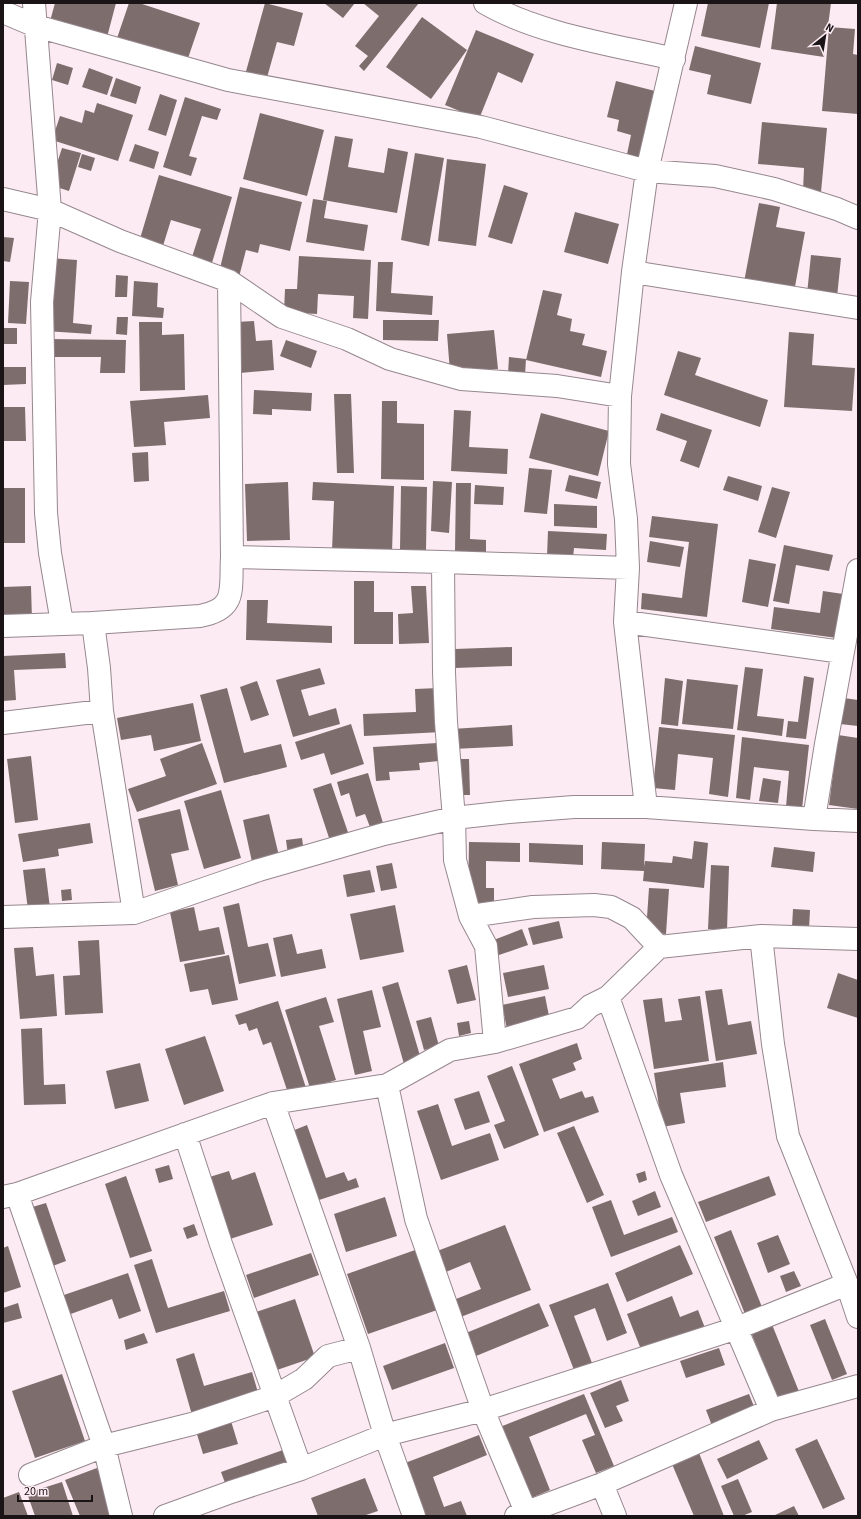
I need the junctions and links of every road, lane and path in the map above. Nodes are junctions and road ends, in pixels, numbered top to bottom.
1 (34, 3) edge
2 (485, 3) edge
3 (686, 3) edge
4 (3, 12) edge
5 (36, 26) junction
6 (674, 59) junction
7 (647, 171) junction
8 (3, 199) edge
9 (50, 210) junction
10 (858, 218) edge
11 (633, 272) junction
12 (229, 282) junction
13 (858, 308) edge
14 (620, 396) junction
15 (232, 557) junction
16 (443, 562) junction
17 (628, 568) junction
18 (858, 570) edge
19 (625, 622) junction
20 (62, 623) junction
21 (93, 623) junction
22 (3, 626) edge
23 (842, 652) junction
24 (102, 711) junction
25 (3, 723) edge
26 (646, 807) junction
27 (454, 818) junction
28 (814, 819) junction
29 (858, 821) edge
30 (134, 913) junction
31 (470, 916) junction
32 (3, 918) edge
33 (761, 936) junction
34 (858, 939) edge
35 (659, 947) junction
36 (608, 997) junction
37 (496, 1042) junction
38 (387, 1085) junction
39 (273, 1103) junction
40 (185, 1134) junction
41 (10, 1196) edge
42 (846, 1284) junction
43 (858, 1317) edge
44 (737, 1328) junction
45 (359, 1348) junction
46 (858, 1386) edge
47 (275, 1396) junction
48 (483, 1410) junction
49 (771, 1410) junction
50 (385, 1435) junction
51 (104, 1446) junction
52 (301, 1469) junction
53 (30, 1475) dead end
54 (602, 1484) junction
55 (521, 1514) edge
56 (121, 1516) edge
57 (165, 1516) edge
58 (414, 1516) edge
59 (615, 1516) edge

1 - 5 street
2 - 6 street
3 - 6 street
4 - 5 street
5 - 7 street
5 - 9 street
6 - 7 street
7 - 10 street
7 - 11 street
8 - 9 street
9 - 12 street
9 - 20 street
11 - 13 street
11 - 14 street
12 - 14 street
12 - 15 street
14 - 17 street
15 - 16 street
15 - 21 street
16 - 17 street
16 - 27 street
17 - 19 street
18 - 23 street
19 - 23 street
19 - 26 street
20 - 21 street
20 - 22 street
21 - 24 street
23 - 28 street
24 - 25 street
24 - 30 street
26 - 27 street
26 - 28 street
27 - 30 street
27 - 31 street
28 - 29 street
30 - 32 street
31 - 35 street
31 - 37 street
33 - 34 street
33 - 35 street
33 - 42 street
35 - 36 street
36 - 37 street
36 - 44 street
37 - 38 street
38 - 39 street
38 - 48 street
39 - 40 street
39 - 45 street
40 - 41 street
40 - 47 street
41 - 51 street
42 - 43 street
42 - 44 street
44 - 48 street
44 - 49 street
45 - 47 street
45 - 50 street
46 - 49 street
47 - 51 street
47 - 52 street
48 - 50 street
48 - 55 street
49 - 54 street
50 - 52 street
50 - 58 street
51 - 53 street
51 - 56 street
52 - 57 street
54 - 55 street
54 - 59 street

